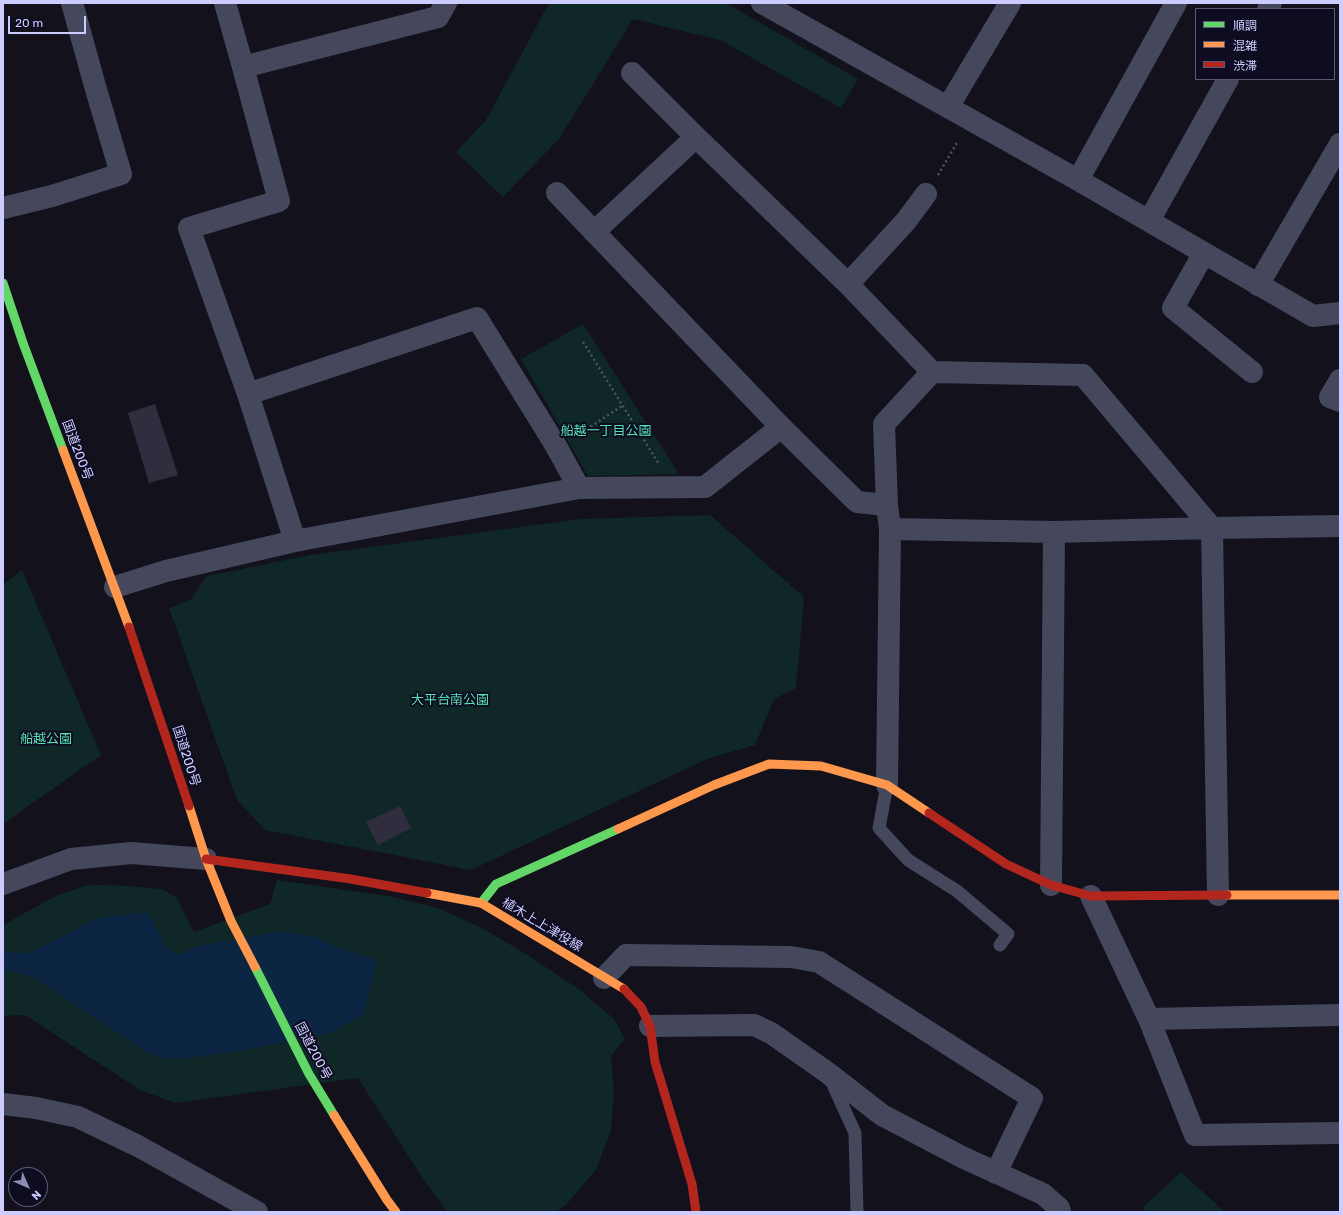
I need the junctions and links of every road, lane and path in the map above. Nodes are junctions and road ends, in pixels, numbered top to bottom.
1 (72, 3) edge
2 (225, 3) edge
3 (446, 3) edge
4 (762, 3) edge
5 (1010, 3) edge
6 (1176, 3) edge
7 (243, 67) junction
8 (632, 72) dead end
9 (1227, 80) edge
10 (948, 107) junction
11 (971, 120) junction
12 (696, 137) junction
13 (1340, 144) edge
14 (1078, 180) junction
15 (557, 193) dead end
16 (926, 194) joint
17 (3, 208) edge
18 (1149, 221) junction
19 (594, 232) junction
20 (1204, 254) junction
21 (3, 283) edge
22 (848, 284) junction
23 (1258, 285) junction
24 (1340, 314) edge
25 (583, 342) dead end
26 (932, 372) junction
27 (1252, 372) dead end
28 (1340, 380) edge
29 (248, 394) junction
30 (1340, 401) edge
31 (622, 406) junction
32 (781, 426) junction
33 (581, 433) dead end
34 (579, 488) junction
35 (674, 488) junction
36 (887, 505) junction
37 (1340, 526) edge
38 (1212, 528) junction
39 (890, 529) junction
40 (1054, 532) junction
41 (294, 541) junction
42 (115, 587) junction
43 (887, 785) junction
44 (206, 859) junction
45 (3, 884) edge
46 (1052, 885) junction
47 (1218, 895) junction
48 (1340, 895) edge
49 (1092, 896) junction
50 (481, 903) junction
51 (1000, 946) dead end
52 (604, 978) junction
53 (1340, 1015) edge
54 (1149, 1019) junction
55 (650, 1026) junction
56 (828, 1073) junction
57 (3, 1104) edge
58 (1340, 1133) edge
59 (996, 1173) junction
60 (257, 1212) edge
61 (396, 1212) edge
62 (696, 1212) edge
63 (857, 1212) edge
64 (1060, 1212) edge

1 - 17 street
2 - 7 street
3 - 7 street
4 - 10 street
5 - 10 street
6 - 14 street
7 - 29 street
8 - 12 street
9 - 18 street
10 - 11 street
11 - 14 street
11 - 16 path
12 - 19 street
12 - 22 street
13 - 23 street
14 - 18 street
15 - 19 street
16 - 22 street
18 - 20 street
19 - 32 street
20 - 23 street
20 - 27 street
21 - 42 main road, 国道200号
22 - 26 street
23 - 24 street
25 - 31 path
26 - 36 street
26 - 38 street
28 - 30 street
29 - 34 street
29 - 41 street
31 - 33 path
31 - 35 path
32 - 35 street
32 - 36 street
34 - 35 street
34 - 41 street
36 - 39 street
37 - 38 street
38 - 40 street
38 - 47 street
39 - 40 street
39 - 43 street
40 - 46 street
41 - 42 street
42 - 44 main road, 国道200号
43 - 46 main road
43 - 50 main road
43 - 51 lane
44 - 45 street
44 - 50 main road, 植木上上津役線
44 - 61 main road, 国道200号
46 - 49 main road
47 - 48 main road
47 - 49 main road
49 - 54 street
50 - 52 main road, 植木上上津役線
52 - 55 main road, 植木上上津役線
52 - 59 street
53 - 54 street
54 - 58 street
55 - 56 street
55 - 62 main road, 植木上上津役線
56 - 59 street
56 - 63 lane
57 - 60 street
59 - 64 street

